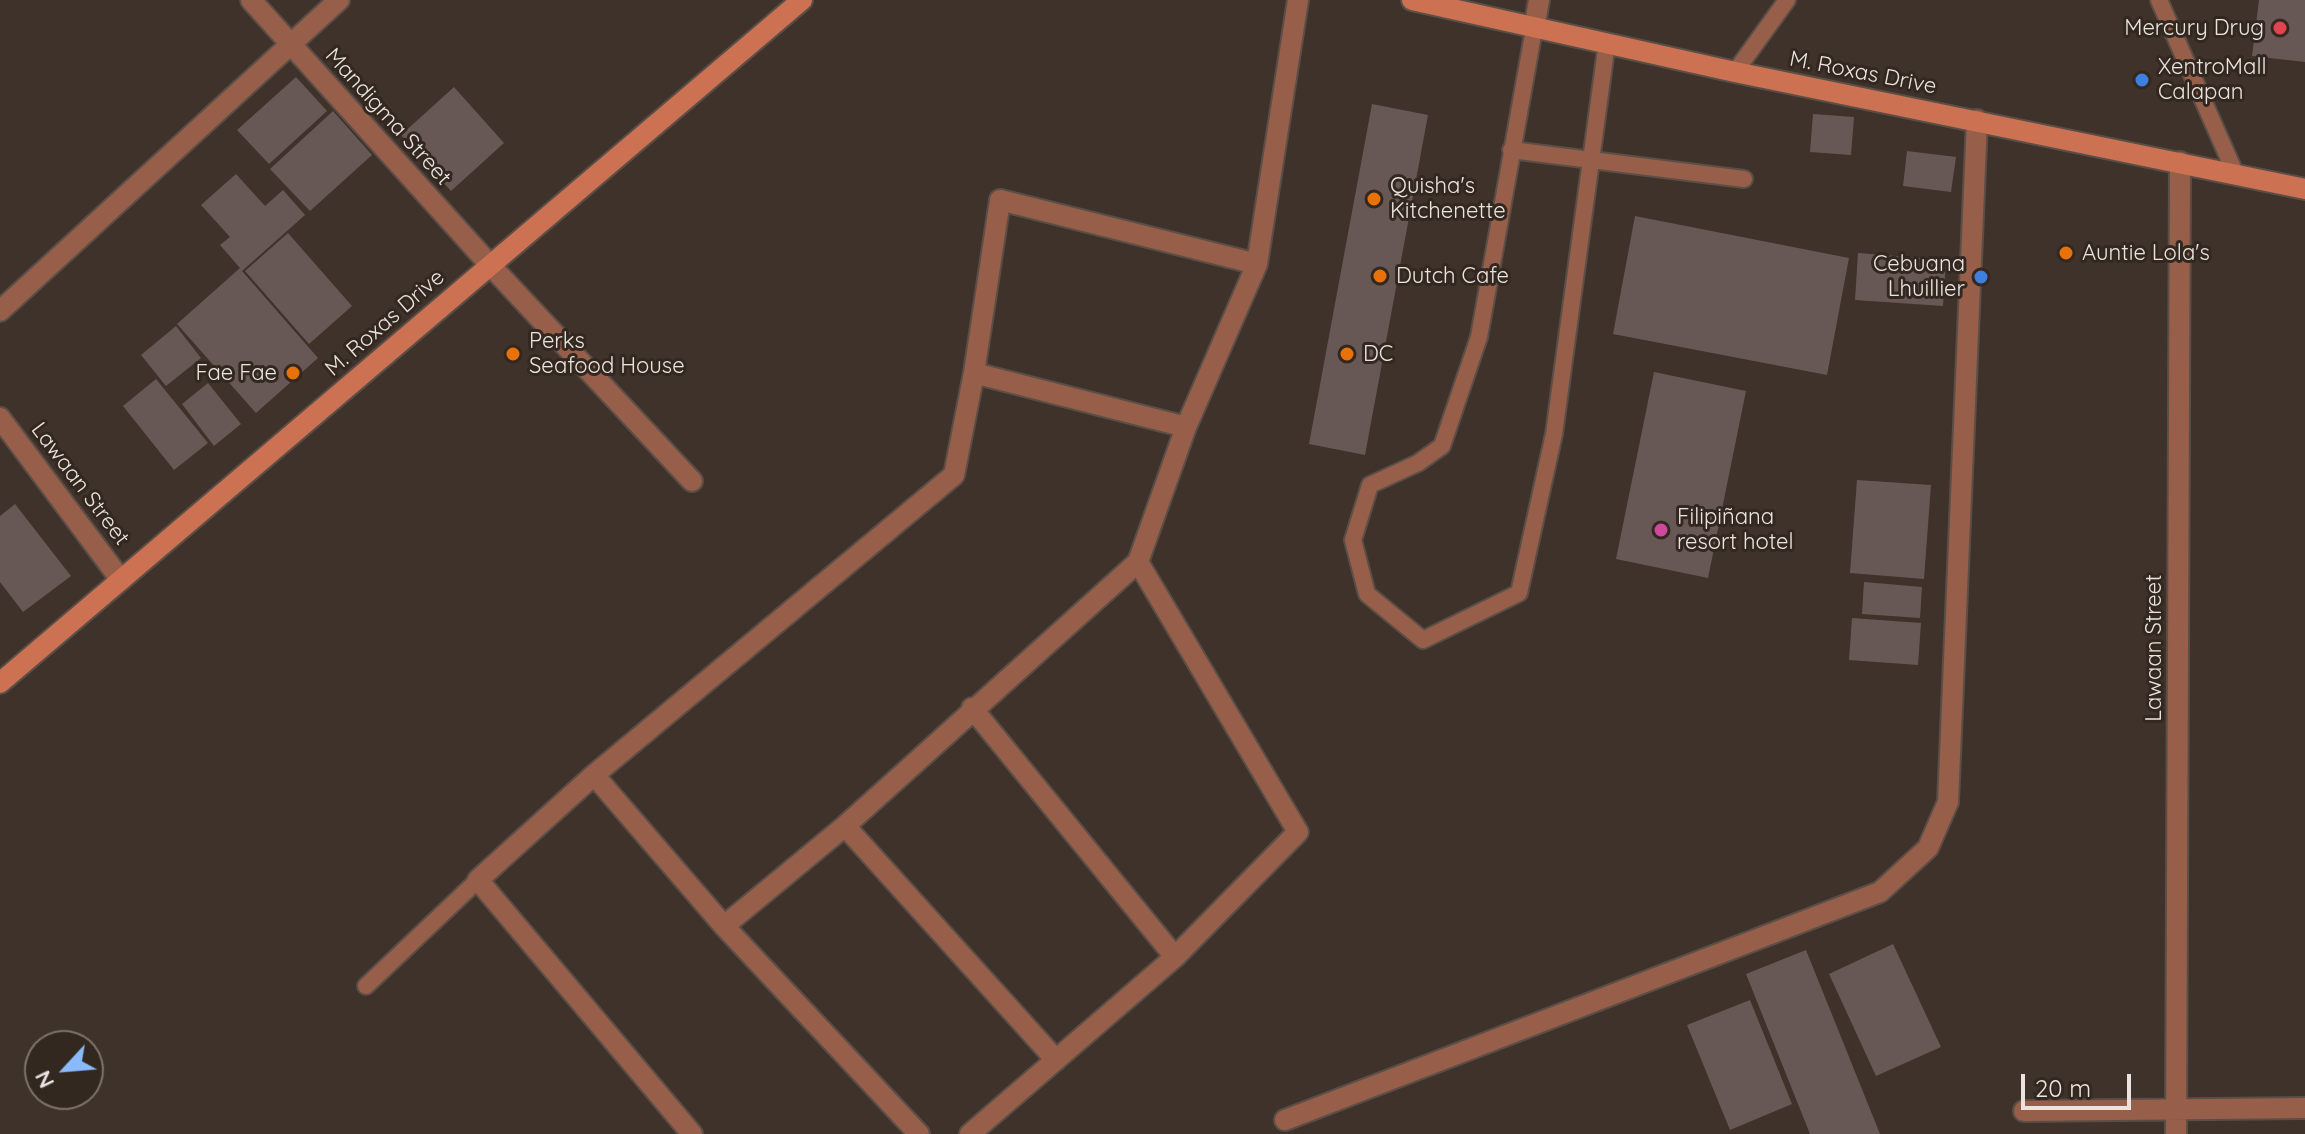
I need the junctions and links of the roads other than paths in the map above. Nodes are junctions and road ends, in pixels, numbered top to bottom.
1 (251, 0) edge
2 (339, 0) edge
3 (802, 0) edge
4 (1298, 0) edge
5 (1412, 0) edge
6 (1539, 0) edge
7 (1787, 0) edge
8 (2159, 0) edge
9 (1479, 8) edge
10 (1534, 29) junction
11 (1607, 42) junction
12 (290, 45) junction
13 (1735, 72) junction
14 (1977, 120) junction
15 (1511, 150) junction
16 (1592, 161) junction
17 (2180, 162) junction
18 (2236, 175) junction
19 (1744, 179) dead end
20 (2305, 189) edge
21 (1257, 264) junction
22 (490, 265) junction
23 (0, 311) edge
24 (974, 373) junction
25 (0, 418) edge
26 (1186, 427) junction
27 (692, 481) dead end
28 (1138, 562) junction
29 (121, 580) junction
30 (0, 683) edge
31 (972, 708) junction
32 (594, 775) junction
33 (845, 826) junction
34 (478, 880) junction
35 (724, 926) junction
36 (1175, 957) junction
37 (366, 986) dead end
38 (1056, 1060) junction
39 (2305, 1108) edge
40 (2176, 1109) junction
41 (2024, 1111) dead end
42 (1285, 1120) dead end
43 (692, 1134) edge
44 (919, 1134) edge
45 (970, 1134) edge
46 (2176, 1134) edge

1 - 12 street, Mandigma Street
2 - 12 street
3 - 22 main road, M. Roxas Drive
4 - 21 street
5 - 9 main road, M. Roxas Drive
6 - 10 street
7 - 13 lane
8 - 18 lane
9 - 10 main road, M. Roxas Drive
10 - 11 main road, M. Roxas Drive
10 - 15 lane
11 - 13 main road, M. Roxas Drive
11 - 16 lane
12 - 22 street, Mandigma Street
12 - 23 street
13 - 14 main road, M. Roxas Drive
14 - 17 main road, M. Roxas Drive
14 - 42 street
15 - 16 lane
15 - 16 lane
16 - 19 lane
17 - 18 main road, M. Roxas Drive
17 - 40 street, Lawaan Street
18 - 20 main road, M. Roxas Drive
21 - 24 street
21 - 26 street
22 - 27 street, Mandigma Street
22 - 29 main road, M. Roxas Drive
24 - 26 street
24 - 32 street
25 - 29 street, Lawaan Street
26 - 28 street
28 - 31 street
28 - 36 street
29 - 30 main road, M. Roxas Drive
31 - 33 street
31 - 36 street
32 - 34 street
32 - 35 street
33 - 35 street
33 - 38 street
34 - 37 lane
34 - 43 street
35 - 44 street
36 - 38 street
38 - 45 street
39 - 40 street
40 - 41 street
40 - 46 street, Lawaan Street

